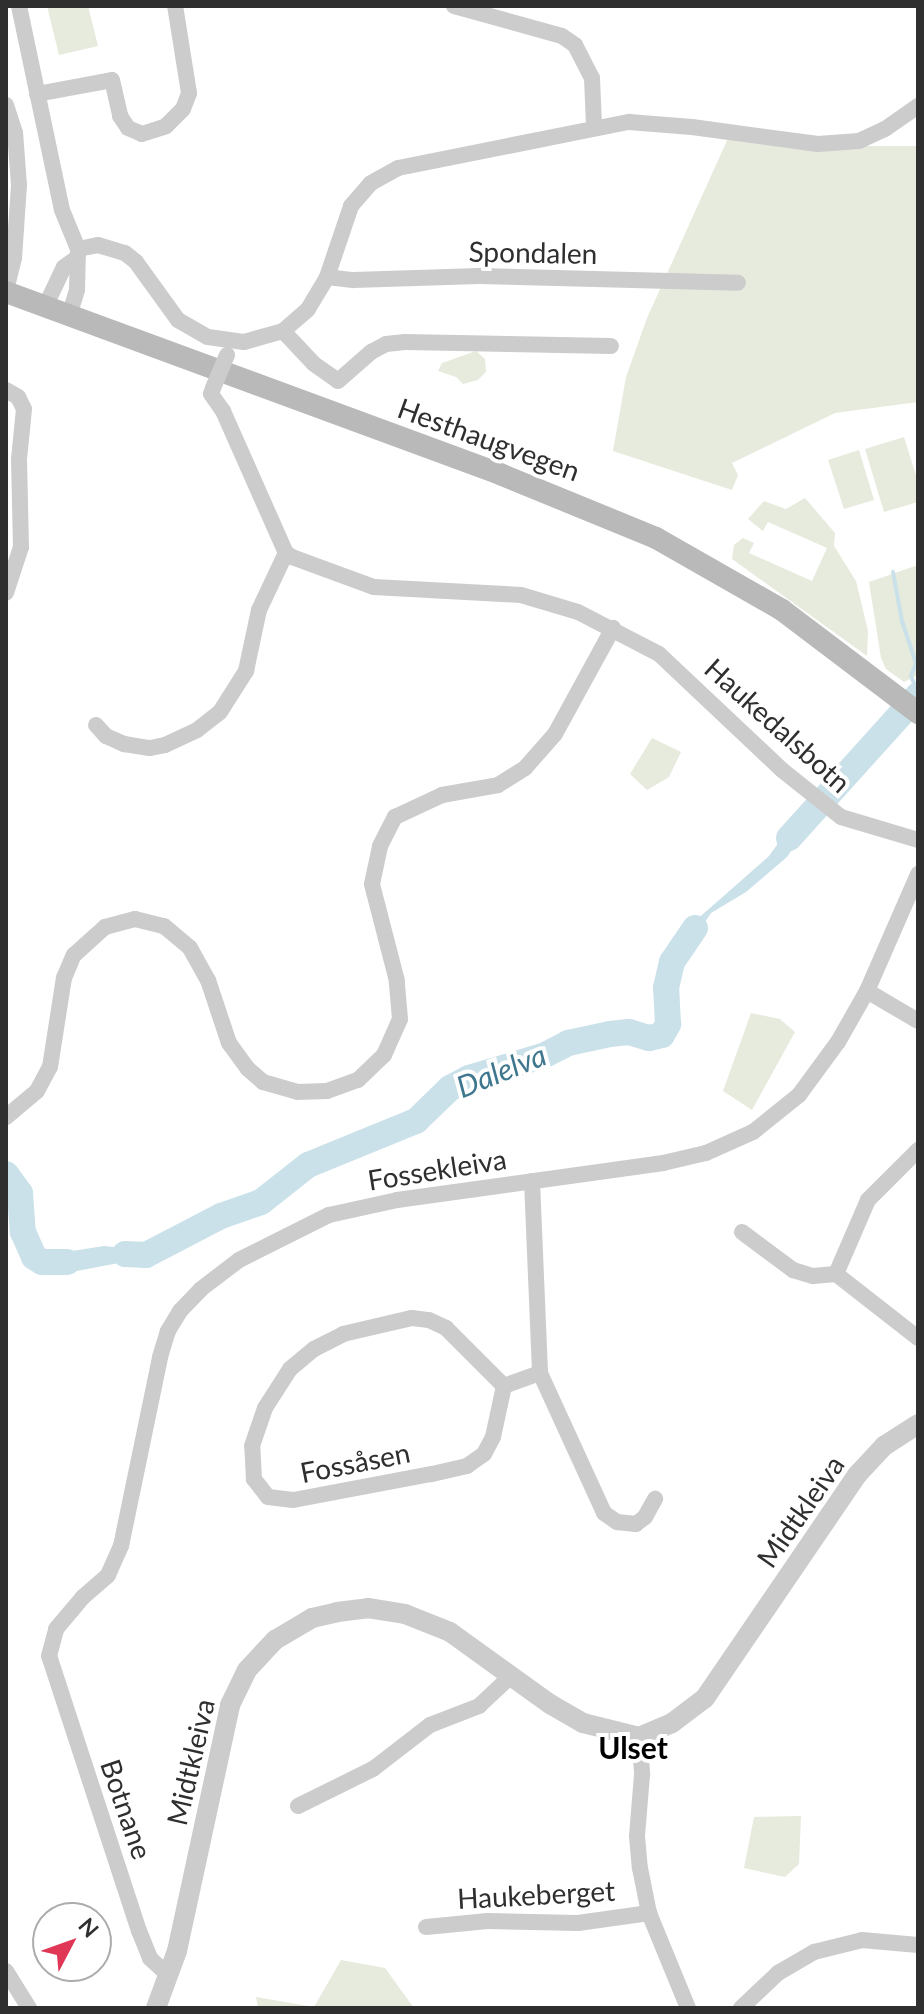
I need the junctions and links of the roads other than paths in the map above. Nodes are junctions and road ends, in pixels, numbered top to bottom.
1 (175, 6) edge
2 (454, 6) edge
3 (15, 9) edge
4 (37, 94) junction
5 (6, 105) edge
6 (918, 106) edge
7 (594, 126) junction
8 (77, 254) junction
9 (327, 277) junction
10 (738, 283) dead end
11 (6, 292) edge
12 (45, 307) junction
13 (69, 316) junction
14 (283, 331) junction
15 (611, 346) dead end
16 (229, 349) junction
17 (6, 390) edge
18 (286, 553) junction
19 (6, 593) edge
20 (613, 628) junction
21 (918, 713) edge
22 (96, 725) dead end
23 (918, 840) edge
24 (918, 874) edge
25 (867, 991) junction
26 (918, 1021) edge
27 (6, 1117) edge
28 (918, 1150) edge
29 (532, 1181) junction
30 (742, 1232) dead end
31 (836, 1274) junction
32 (918, 1338) edge
33 (540, 1373) junction
34 (504, 1386) junction
35 (918, 1424) edge
36 (655, 1499) dead end
37 (62, 1619) joint
38 (511, 1676) junction
39 (639, 1737) junction
40 (298, 1806) dead end
41 (649, 1913) junction
42 (426, 1927) dead end
43 (918, 1945) edge
44 (6, 1971) edge
45 (169, 1976) junction
46 (29, 2008) edge
47 (156, 2008) edge
48 (688, 2008) edge
49 (741, 2008) edge

1 - 4 street
2 - 7 street
3 - 4 street
4 - 8 street
5 - 11 street
6 - 7 street
7 - 9 street
8 - 12 street
8 - 13 street
8 - 16 street
9 - 10 street, Spondalen
9 - 14 street
11 - 12 main road, Hesthaugvegen
12 - 13 main road, Hesthaugvegen
13 - 21 main road, Hesthaugvegen
14 - 15 street
14 - 16 street
16 - 18 street, bridge
17 - 19 street
18 - 20 street, Haukedalsbotn
18 - 22 street
20 - 23 street, Haukedalsbotn
20 - 27 street
24 - 25 street, Fossekleiva
25 - 26 street
25 - 29 street, Fossekleiva
28 - 31 street
29 - 33 street
29 - 37 street, Fossekleiva
30 - 31 street
31 - 32 street
33 - 34 street
33 - 36 street
34 - 34 street, Fossåsen
35 - 39 street, Midtkleiva
37 - 45 street, Botnane
38 - 39 street, Midtkleiva
38 - 40 street
38 - 45 street, Midtkleiva
39 - 41 street, Haukeberget
41 - 42 street, Haukeberget
41 - 48 street, Haukeberget
43 - 49 street
44 - 46 street
45 - 47 street

